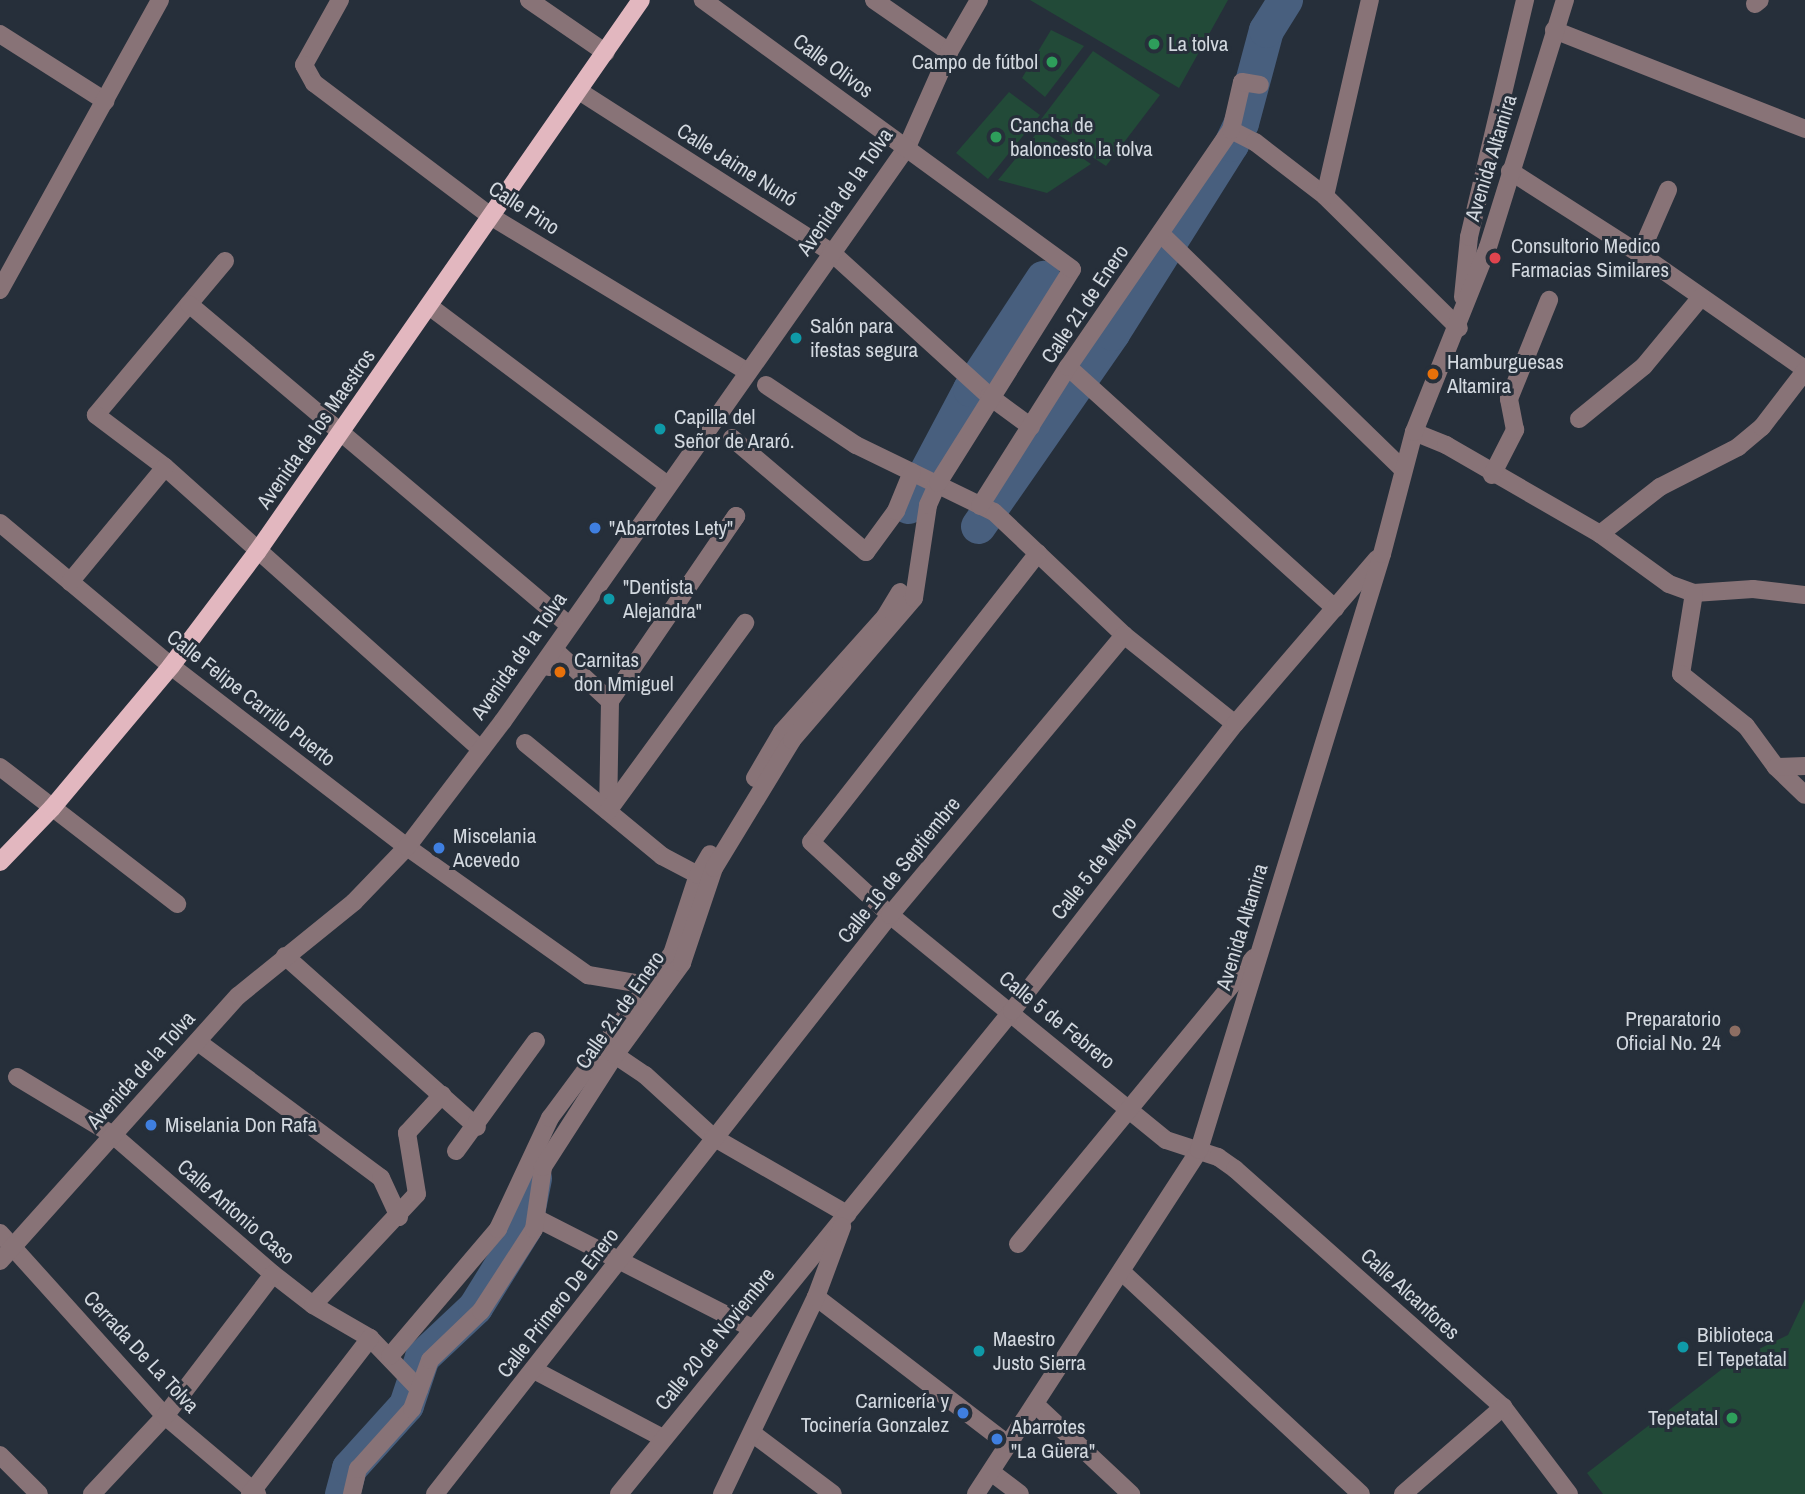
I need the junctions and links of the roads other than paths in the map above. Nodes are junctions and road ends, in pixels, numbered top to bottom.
1 (160, 0) edge
2 (340, 0) edge
3 (529, 0) edge
4 (641, 0) edge
5 (703, 0) edge
6 (874, 0) edge
7 (979, 0) edge
8 (1370, 0) edge
9 (1525, 0) edge
10 (1565, 0) edge
11 (1554, 30) junction
12 (0, 34) edge
13 (949, 52) junction
14 (606, 53) junction
15 (1251, 83) dead end
16 (579, 91) junction
17 (105, 101) junction
18 (1805, 129) edge
19 (1231, 130) junction
20 (907, 147) junction
21 (1510, 171) junction
22 (1668, 190) dead end
23 (1325, 196) junction
24 (492, 217) junction
25 (1166, 242) junction
26 (831, 252) junction
27 (1640, 254) junction
28 (225, 261) dead end
29 (0, 290) edge
30 (1701, 297) junction
31 (1549, 300) dead end
32 (188, 304) junction
33 (429, 306) junction
34 (1459, 328) junction
35 (1068, 367) junction
36 (1805, 370) edge
37 (746, 371) junction
38 (766, 385) dead end
39 (986, 392) junction
40 (1578, 419) dead end
41 (1031, 427) junction
42 (1414, 432) junction
43 (341, 433) junction
44 (732, 438) dead end
45 (165, 467) junction
46 (1404, 469) junction
47 (1492, 475) junction
48 (923, 477) junction
49 (666, 484) junction
50 (987, 509) junction
51 (0, 523) edge
52 (729, 526) dead end
53 (1600, 534) junction
54 (257, 552) junction
55 (1038, 553) junction
56 (1382, 554) junction
57 (70, 582) junction
58 (900, 592) dead end
59 (1694, 593) junction
60 (1805, 595) edge
61 (1335, 608) junction
62 (890, 621) junction
63 (745, 623) dead end
64 (569, 625) junction
65 (1124, 635) junction
66 (171, 666) junction
67 (536, 684) dead end
68 (610, 701) junction
69 (1235, 724) junction
70 (525, 743) dead end
71 (481, 750) junction
72 (1805, 766) edge
73 (0, 767) edge
74 (1776, 767) junction
75 (1805, 795) edge
76 (52, 808) junction
77 (608, 811) junction
78 (725, 840) junction
79 (407, 847) junction
80 (0, 862) edge
81 (698, 876) junction
82 (177, 904) dead end
83 (890, 915) junction
84 (1258, 952) junction
85 (285, 956) junction
86 (653, 990) junction
87 (1012, 1011) junction
88 (536, 1041) dead end
89 (198, 1042) junction
90 (618, 1057) dead end
91 (17, 1077) dead end
92 (442, 1095) junction
93 (1128, 1107) junction
94 (477, 1127) junction
95 (113, 1135) junction
96 (713, 1138) junction
97 (1199, 1150) junction
98 (456, 1151) dead end
99 (847, 1214) junction
100 (399, 1217) junction
101 (536, 1218) junction
102 (0, 1233) edge
103 (1018, 1244) dead end
104 (13, 1247) junction
105 (622, 1260) junction
106 (0, 1261) edge
107 (1122, 1272) junction
108 (273, 1274) junction
109 (817, 1297) junction
110 (313, 1306) junction
111 (752, 1328) junction
112 (370, 1338) junction
113 (395, 1362) junction
114 (534, 1370) junction
115 (419, 1389) junction
116 (1035, 1404) junction
117 (1503, 1407) junction
118 (165, 1416) junction
119 (752, 1433) junction
120 (663, 1438) junction
121 (1009, 1445) junction
122 (0, 1455) edge
123 (992, 1472) junction
124 (253, 1493) edge
125 (39, 1494) edge
126 (92, 1494) edge
127 (352, 1494) edge
128 (435, 1494) edge
129 (619, 1494) edge
130 (722, 1494) edge
131 (833, 1494) edge
132 (976, 1494) edge
133 (1020, 1494) edge
134 (1131, 1494) edge
135 (1362, 1494) edge
136 (1403, 1494) edge
137 (1569, 1494) edge

1 - 17 street
2 - 24 street, Calle Pino
3 - 14 street
4 - 14 main road, Avenida de los Maestros
5 - 20 street, Calle Olivos
6 - 13 street
7 - 13 street, Avenida de la Tolva
8 - 23 street
9 - 34 street, Avenida Altamira
10 - 11 street, Avenida Altamira
11 - 18 street
11 - 21 street, Avenida Altamira
12 - 17 street
13 - 20 street, Avenida de la Tolva
14 - 16 main road, Avenida de los Maestros
15 - 19 street
16 - 24 main road, Avenida de los Maestros
16 - 26 street, Calle Jaime Nunó
17 - 29 street
19 - 23 street
19 - 25 street, Calle 21 de Enero
20 - 26 street, Avenida de la Tolva
20 - 39 street, Calle Olivos
21 - 27 street
21 - 34 street, Avenida Altamira
22 - 27 street
23 - 34 street
24 - 33 main road, Avenida de los Maestros
24 - 37 street, Calle Pino
25 - 35 street, Calle 21 de Enero
25 - 46 street
26 - 37 street, Avenida de la Tolva
26 - 39 street, Calle Jaime Nunó
27 - 30 street
28 - 32 street
30 - 36 street
30 - 40 street
31 - 47 street
32 - 43 street
32 - 45 street
33 - 43 main road, Avenida de los Maestros
33 - 49 street
34 - 42 street, Avenida Altamira
35 - 41 street, Calle 21 de Enero
35 - 61 street
36 - 53 street
37 - 49 street, Avenida de la Tolva
38 - 48 street
39 - 41 street, Calle Jaime Nunó
39 - 48 street
41 - 50 street, Calle 21 de Enero
42 - 46 street, Avenida Altamira
42 - 47 street
43 - 54 main road, Avenida de los Maestros
43 - 64 street
44 - 48 street
45 - 54 street
45 - 57 street
46 - 56 street, Avenida Altamira
47 - 53 street
48 - 50 street
48 - 62 street
49 - 64 street, Avenida de la Tolva
50 - 55 street
51 - 57 street, Calle Felipe Carrillo Puerto
52 - 68 street
53 - 59 street
54 - 66 main road, Avenida de los Maestros
54 - 71 street
55 - 65 street
55 - 83 street, Calle 5 de Febrero
56 - 61 street, Calle 5 de Mayo
56 - 84 street, Avenida Altamira
57 - 66 street, Calle Felipe Carrillo Puerto
58 - 62 street
59 - 60 street
59 - 74 street
61 - 69 street, Calle 5 de Mayo
62 - 78 street
63 - 77 street
64 - 71 street, Avenida de la Tolva
65 - 69 street
65 - 83 street, Calle 16 de Septiembre
66 - 76 main road, Avenida de los Maestros
66 - 79 street, Calle Felipe Carrillo Puerto
67 - 68 street
68 - 77 street
69 - 87 street, Calle 5 de Mayo
70 - 77 street
71 - 79 street, Avenida de la Tolva
72 - 74 street
73 - 76 street
74 - 75 street
76 - 80 main road, Avenida de los Maestros
76 - 82 street
77 - 81 street
78 - 81 street
78 - 86 street, Calle 21 de Enero
79 - 85 street, Avenida de la Tolva
79 - 86 street, Calle Felipe Carrillo Puerto
81 - 86 street
83 - 87 street, Calle 5 de Febrero
83 - 96 street, Calle 16 de Septiembre
84 - 93 street
84 - 97 street, Avenida Altamira
85 - 89 street, Avenida de la Tolva
85 - 92 street
86 - 101 street, Calle 21 de Enero
86 - 113 street
87 - 93 street, Calle 5 de Febrero
87 - 99 street, Calle 5 de Mayo
88 - 94 street
89 - 95 street, Avenida de la Tolva
89 - 100 street
90 - 96 street
91 - 95 street, Calle Antonio Caso
92 - 94 street
92 - 100 street
93 - 97 street, Calle 5 de Febrero
93 - 103 street
94 - 98 street
95 - 104 street, Avenida de la Tolva
95 - 108 street, Calle Antonio Caso
96 - 99 street
96 - 105 street, Calle Primero De Enero
97 - 107 street, Avenida Altamira
97 - 117 street, Calle Alcanfores
99 - 109 street
99 - 111 street, Calle 20 de Noviembre
100 - 110 street
101 - 105 street
101 - 115 street, Calle 21 de Enero
102 - 104 street, Cerrada De La Tolva
104 - 106 street, Avenida de la Tolva
104 - 118 street, Cerrada De La Tolva
105 - 111 street
105 - 114 street, Calle Primero De Enero
107 - 116 street, Avenida Altamira
107 - 135 street
108 - 110 street, Calle Antonio Caso
108 - 118 street
109 - 119 street
109 - 121 street
110 - 112 street, Calle Antonio Caso
111 - 120 street, Calle 20 de Noviembre
112 - 113 street, Calle Antonio Caso
112 - 124 street
113 - 115 street, Calle Antonio Caso
114 - 120 street
114 - 128 street, Calle Primero De Enero
115 - 127 street, Calle 21 de Enero
116 - 121 street, Avenida Altamira
116 - 134 street
117 - 136 street
117 - 137 street, Calle Alcanfores
118 - 124 street, Cerrada De La Tolva
118 - 126 street
119 - 130 street
119 - 131 street
120 - 129 street, Calle 20 de Noviembre
121 - 123 street, Avenida Altamira
122 - 125 street
123 - 132 street, Avenida Altamira
123 - 133 street

